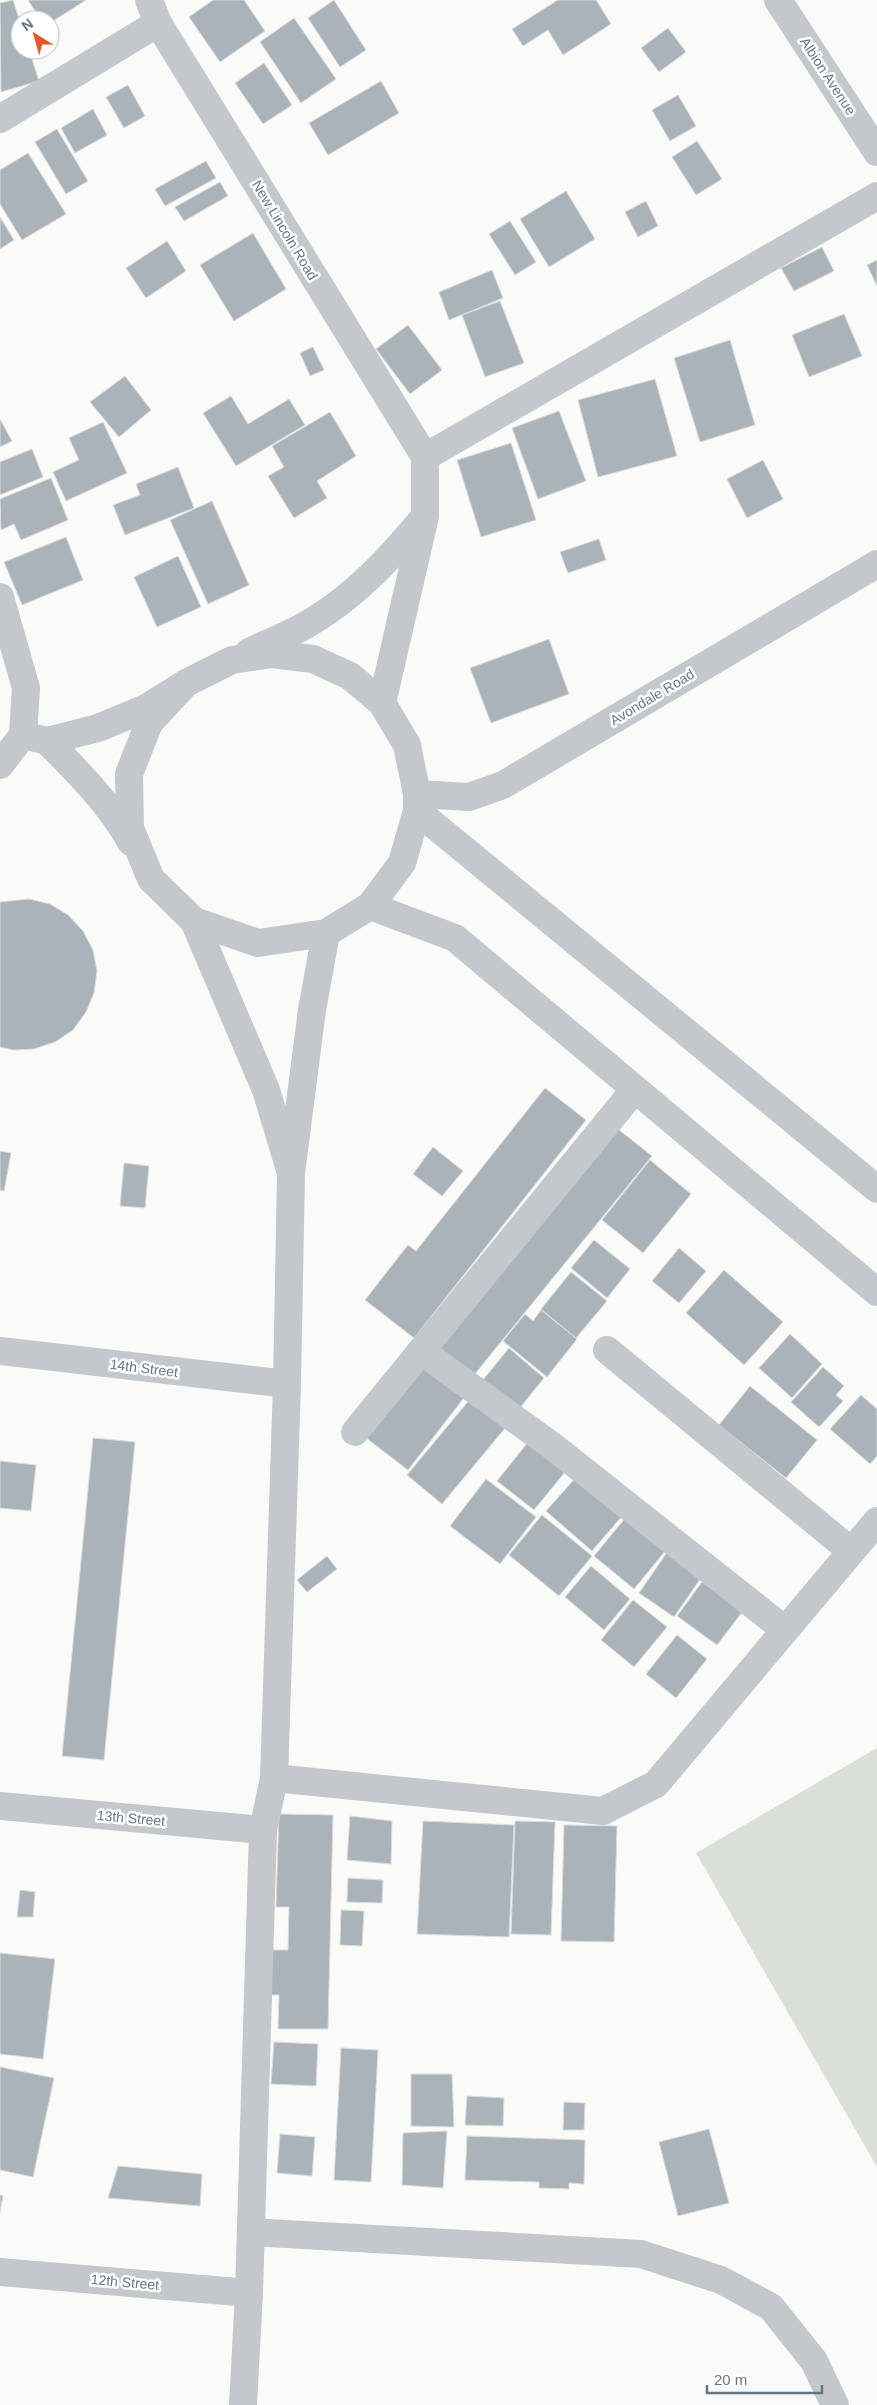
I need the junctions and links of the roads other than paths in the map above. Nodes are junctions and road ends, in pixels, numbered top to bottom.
1 (778, 0) edge
2 (154, 11) edge
3 (0, 119) edge
4 (877, 152) edge
5 (877, 196) edge
6 (425, 458) junction
7 (425, 516) junction
8 (877, 564) edge
9 (0, 597) edge
10 (232, 660) junction
11 (186, 683) junction
12 (382, 703) junction
13 (35, 738) junction
14 (0, 765) edge
15 (417, 803) junction
16 (151, 879) junction
17 (370, 906) junction
18 (194, 921) junction
19 (326, 933) junction
20 (634, 1089) junction
21 (291, 1173) junction
22 (877, 1189) edge
23 (877, 1292) edge
24 (607, 1350) dead end
25 (421, 1351) junction
26 (0, 1352) edge
27 (287, 1384) junction
28 (355, 1432) dead end
29 (877, 1521) edge
30 (852, 1552) junction
31 (785, 1630) junction
32 (274, 1778) junction
33 (0, 1806) edge
34 (263, 1830) junction
35 (251, 2232) junction
36 (0, 2272) edge
37 (249, 2293) junction
38 (242, 2405) edge
39 (835, 2405) edge

1 - 4 street, Albion Avenue
2 - 3 street
2 - 6 street, New Lincoln Road
5 - 6 street
6 - 7 street
7 - 10 street
7 - 12 street
8 - 15 street, Avondale Road
9 - 13 street
10 - 11 street
10 - 12 street
11 - 13 street
11 - 16 street
12 - 15 street
13 - 14 street
13 - 16 street
15 - 17 street
15 - 22 street
16 - 18 street
17 - 19 street
17 - 20 street
18 - 19 street
18 - 21 street
19 - 21 street
20 - 23 street
20 - 25 street
21 - 27 street
24 - 30 street
25 - 28 street
25 - 31 street
26 - 27 street, 14th Street
27 - 32 street
29 - 30 street
30 - 31 street
31 - 32 street
32 - 34 street
33 - 34 street, 13th Street
34 - 35 street
35 - 37 street
35 - 39 street
36 - 37 street, 12th Street
37 - 38 street

